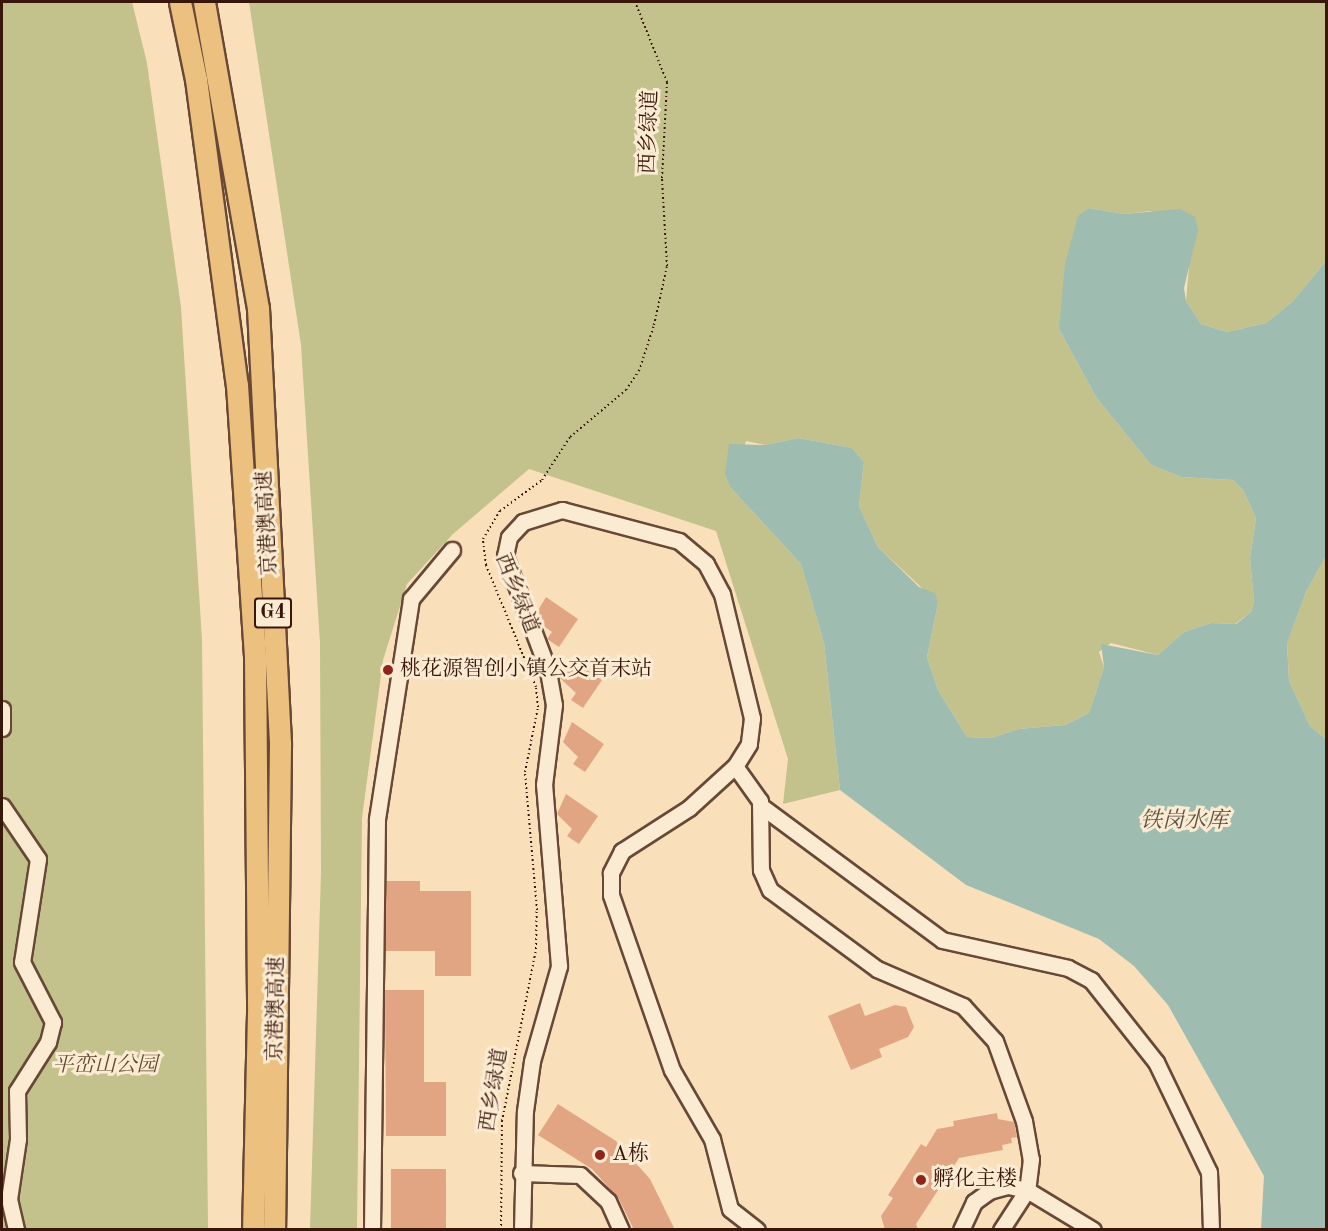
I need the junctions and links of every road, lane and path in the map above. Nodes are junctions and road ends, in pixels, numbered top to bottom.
1 (180, 2) edge
2 (204, 2) edge
3 (635, 2) edge
4 (452, 550) dead end
5 (2, 710) edge
6 (2, 728) edge
7 (735, 766) junction
8 (2, 806) edge
9 (761, 806) junction
10 (521, 1173) junction
11 (1027, 1190) junction
12 (16, 1230) edge
13 (253, 1230) edge
14 (274, 1230) edge
15 (372, 1230) edge
16 (501, 1230) edge
17 (522, 1230) edge
18 (621, 1230) edge
19 (757, 1230) edge
20 (961, 1230) edge
21 (1001, 1230) edge
22 (1093, 1230) edge
23 (1211, 1230) edge

1 - 13 highway, 京港澳高速 / G4
2 - 14 highway, 京港澳高速 / G4
3 - 16 path, 西乡绿道
4 - 15 street
5 - 6 street
7 - 9 street
7 - 10 street
7 - 19 street
8 - 12 street
9 - 11 street
9 - 23 street
10 - 17 street
10 - 18 street
11 - 20 street
11 - 21 street
11 - 22 street

